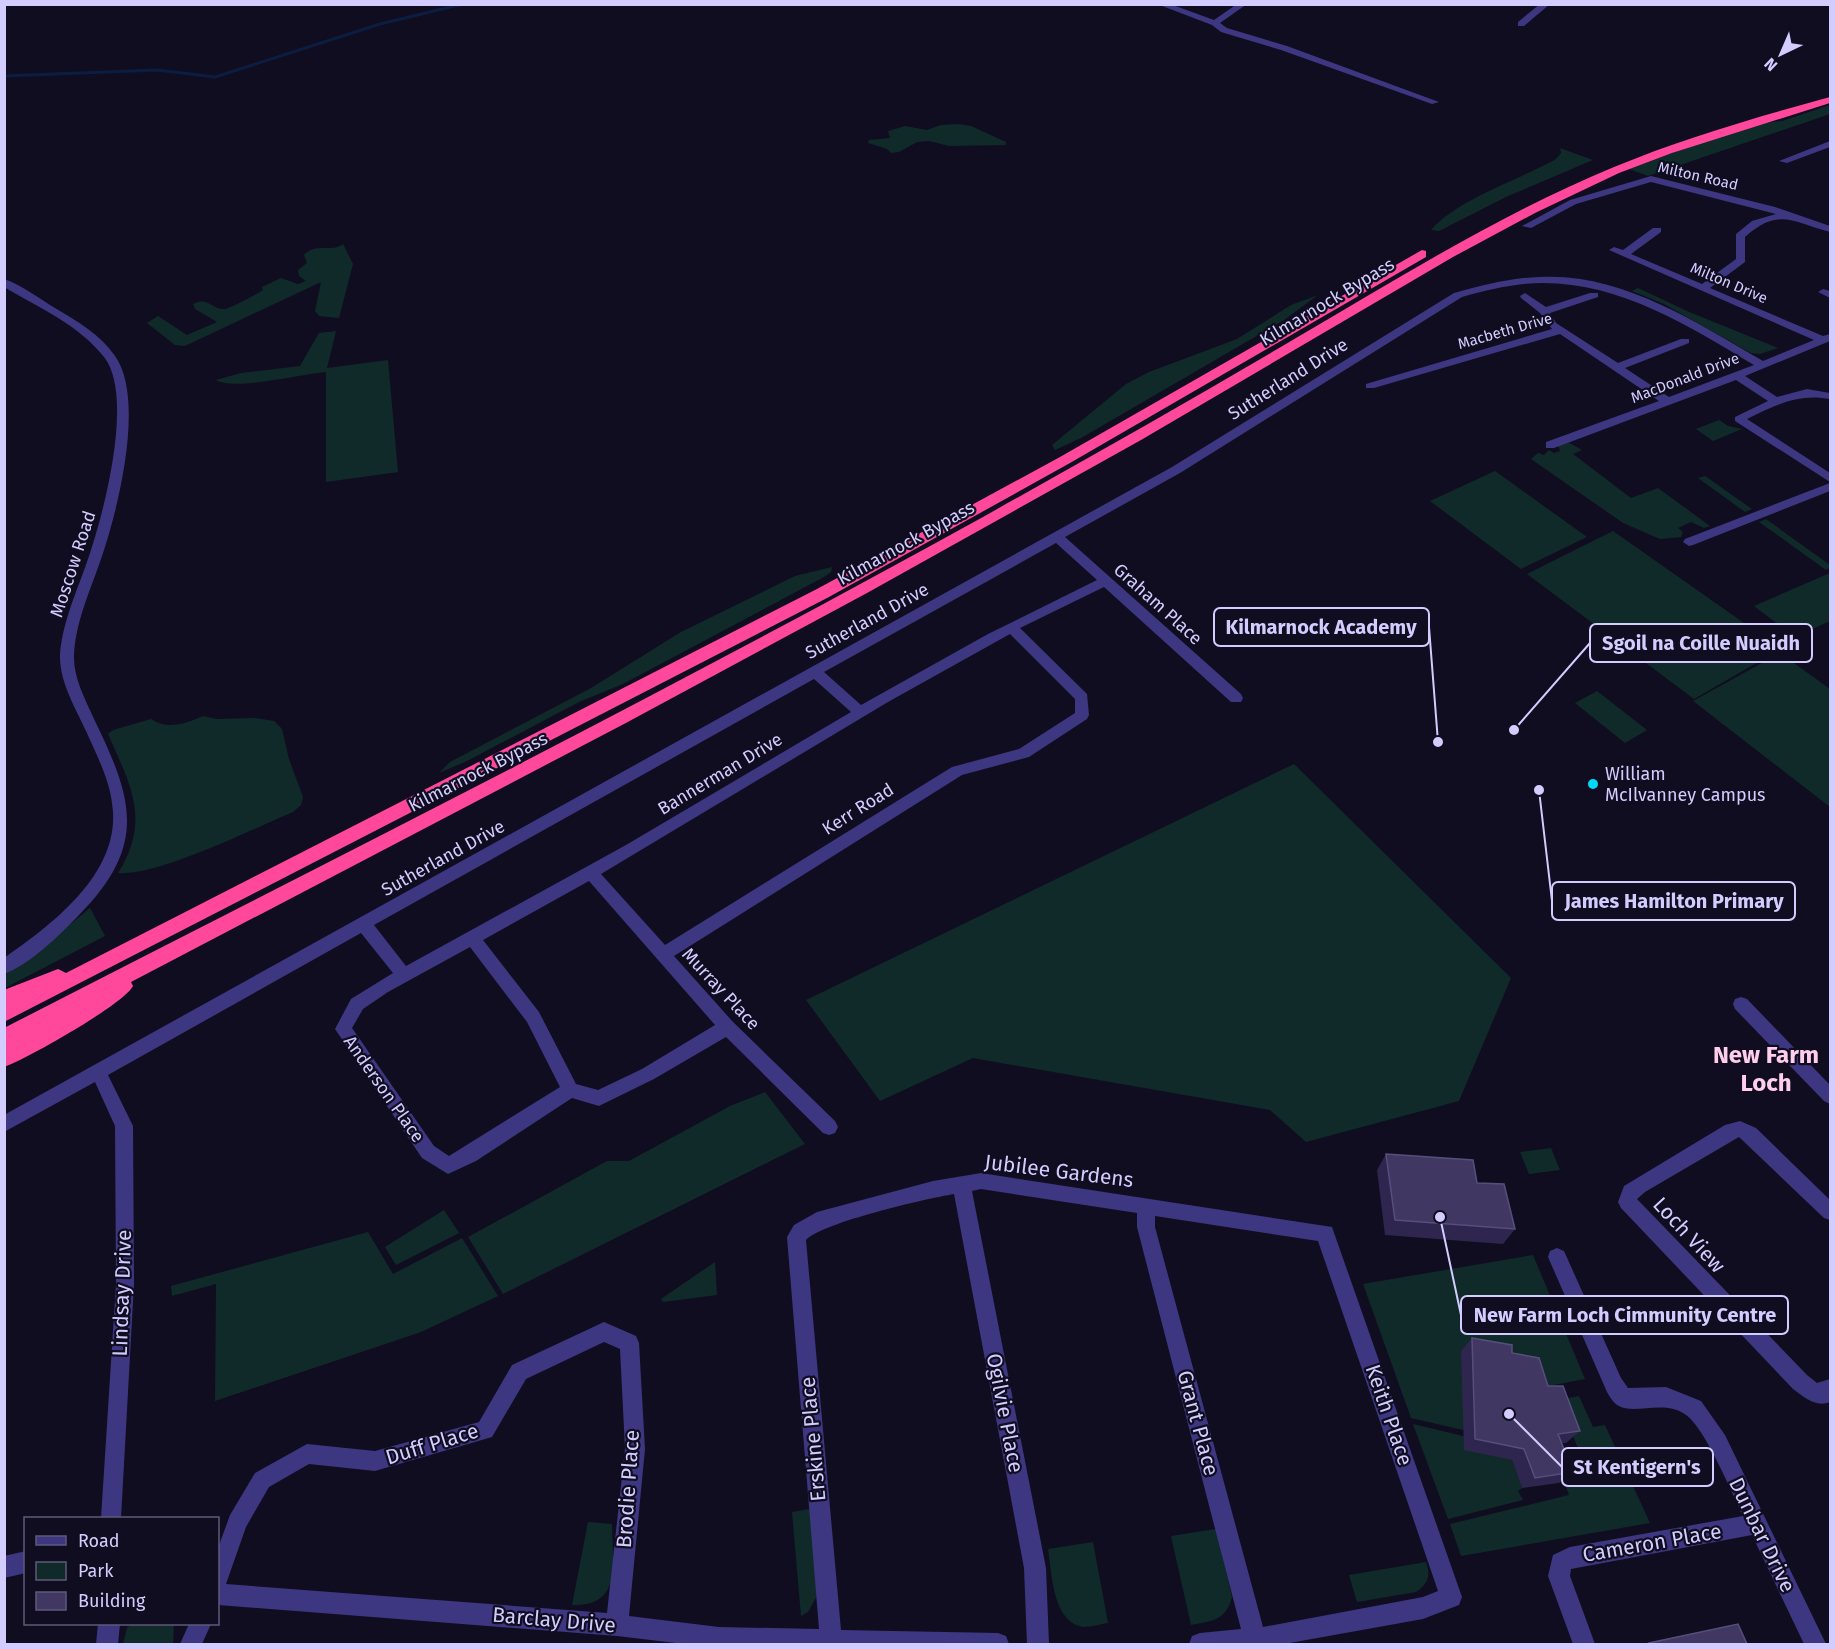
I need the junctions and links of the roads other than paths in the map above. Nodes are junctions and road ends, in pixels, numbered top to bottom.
1 (1161, 4) edge
2 (1243, 4) edge
3 (1546, 4) edge
4 (1215, 23) junction
5 (1521, 24) dead end
6 (1830, 90) edge
7 (1830, 100) edge
8 (1435, 102) dead end
9 (1830, 144) edge
10 (1784, 161) dead end
11 (1786, 214) junction
12 (1527, 226) dead end
13 (1830, 229) edge
14 (1657, 231) dead end
15 (4, 282) edge
16 (1703, 288) junction
17 (1594, 294) dead end
18 (1525, 296) dead end
19 (1544, 311) junction
20 (1561, 330) junction
21 (1827, 338) edge
22 (1685, 341) dead end
23 (1760, 364) junction
24 (1618, 366) junction
25 (1737, 376) junction
26 (1370, 387) dead end
27 (1830, 396) edge
28 (1667, 401) junction
29 (1778, 402) junction
30 (1550, 445) dead end
31 (1830, 478) edge
32 (1830, 487) edge
33 (1056, 536) junction
34 (1689, 542) dead end
35 (1105, 581) junction
36 (1011, 627) junction
37 (815, 672) junction
38 (1236, 698) dead end
39 (860, 712) junction
40 (591, 873) junction
41 (363, 923) junction
42 (472, 938) junction
43 (662, 955) junction
44 (158, 960) junction
45 (102, 964) junction
46 (4, 967) edge
47 (404, 975) junction
48 (4, 999) edge
49 (357, 1004) joint
50 (1742, 1004) dead end
51 (4, 1014) edge
52 (727, 1027) junction
53 (4, 1038) edge
54 (4, 1058) edge
55 (99, 1073) junction
56 (570, 1090) junction
57 (1830, 1096) edge
58 (4, 1124) edge
59 (829, 1127) dead end
60 (961, 1183) junction
61 (1146, 1205) junction
62 (1830, 1212) edge
63 (1324, 1233) joint
64 (796, 1237) joint
65 (1557, 1257) dead end
66 (604, 1332) joint
67 (1830, 1389) edge
68 (111, 1517) edge
69 (1757, 1524) junction
70 (24, 1562) edge
71 (4, 1567) edge
72 (219, 1574) edge
73 (219, 1594) edge
74 (109, 1625) edge
75 (199, 1625) edge
76 (617, 1625) junction
77 (1255, 1639) junction
78 (719, 1641) edge
79 (831, 1641) junction
80 (107, 1644) edge
81 (191, 1644) edge
82 (998, 1644) edge
83 (1038, 1644) edge
84 (1200, 1644) edge
85 (1584, 1644) edge
86 (1815, 1644) edge

1 - 4 street
2 - 4 street
3 - 5 street
4 - 8 street
6 - 45 highway, Kilmarnock Bypass
7 - 44 highway, Kilmarnock Bypass
9 - 10 street
11 - 12 street, Milton Road
11 - 13 street, Milton Road
11 - 16 street
14 - 16 street, Milton Drive
15 - 46 street, Moscow Road
16 - 21 street, Milton Drive
17 - 19 street
18 - 19 street
19 - 20 street
20 - 24 street, Macbeth Drive
20 - 26 street, Macbeth Drive
21 - 23 street, MacDonald Drive
22 - 24 street
23 - 25 street, MacDonald Drive
23 - 33 street, Sutherland Drive
24 - 28 street, Macbeth Drive
25 - 28 street, MacDonald Drive
25 - 29 street
27 - 29 street
28 - 30 street, MacDonald Drive
29 - 31 street
32 - 34 street
33 - 35 street, Graham Place
33 - 37 street, Sutherland Drive
35 - 36 street, Bannerman Drive
35 - 38 street, Graham Place
36 - 39 street, Bannerman Drive
36 - 43 street, Kerr Road
37 - 39 street
37 - 41 street, Sutherland Drive
39 - 40 street, Bannerman Drive
40 - 42 street, Bannerman Drive
40 - 43 street, Murray Place
41 - 47 street
41 - 55 street, Sutherland Drive
42 - 47 street, Bannerman Drive
42 - 56 street
43 - 52 street, Murray Place
44 - 53 highway, Kilmarnock Bypass
44 - 54 highway
45 - 48 highway
45 - 51 highway, Kilmarnock Bypass
47 - 49 street, Bannerman Drive
49 - 56 street, Anderson Place
50 - 57 street
52 - 56 street
52 - 59 street, Murray Place
55 - 58 street, Sutherland Drive
55 - 68 street, Lindsay Drive
60 - 61 street, Jubilee Gardens
60 - 64 street, Jubilee Gardens
60 - 83 street, Ogilvie Place
61 - 63 street, Jubilee Gardens
61 - 77 street, Grant Place
62 - 67 street, Loch View
63 - 77 street, Keith Place
64 - 79 street, Erskine Place
65 - 69 street, Dunbar Drive
66 - 72 street, Duff Place
66 - 76 street, Brodie Place
69 - 85 street, Cameron Place
69 - 86 street, Dunbar Drive
70 - 71 street
73 - 76 street, Barclay Drive
74 - 80 street
75 - 81 street
76 - 78 street, Barclay Drive
77 - 84 street
78 - 79 street, Barclay Drive
79 - 82 street, Barclay Drive

